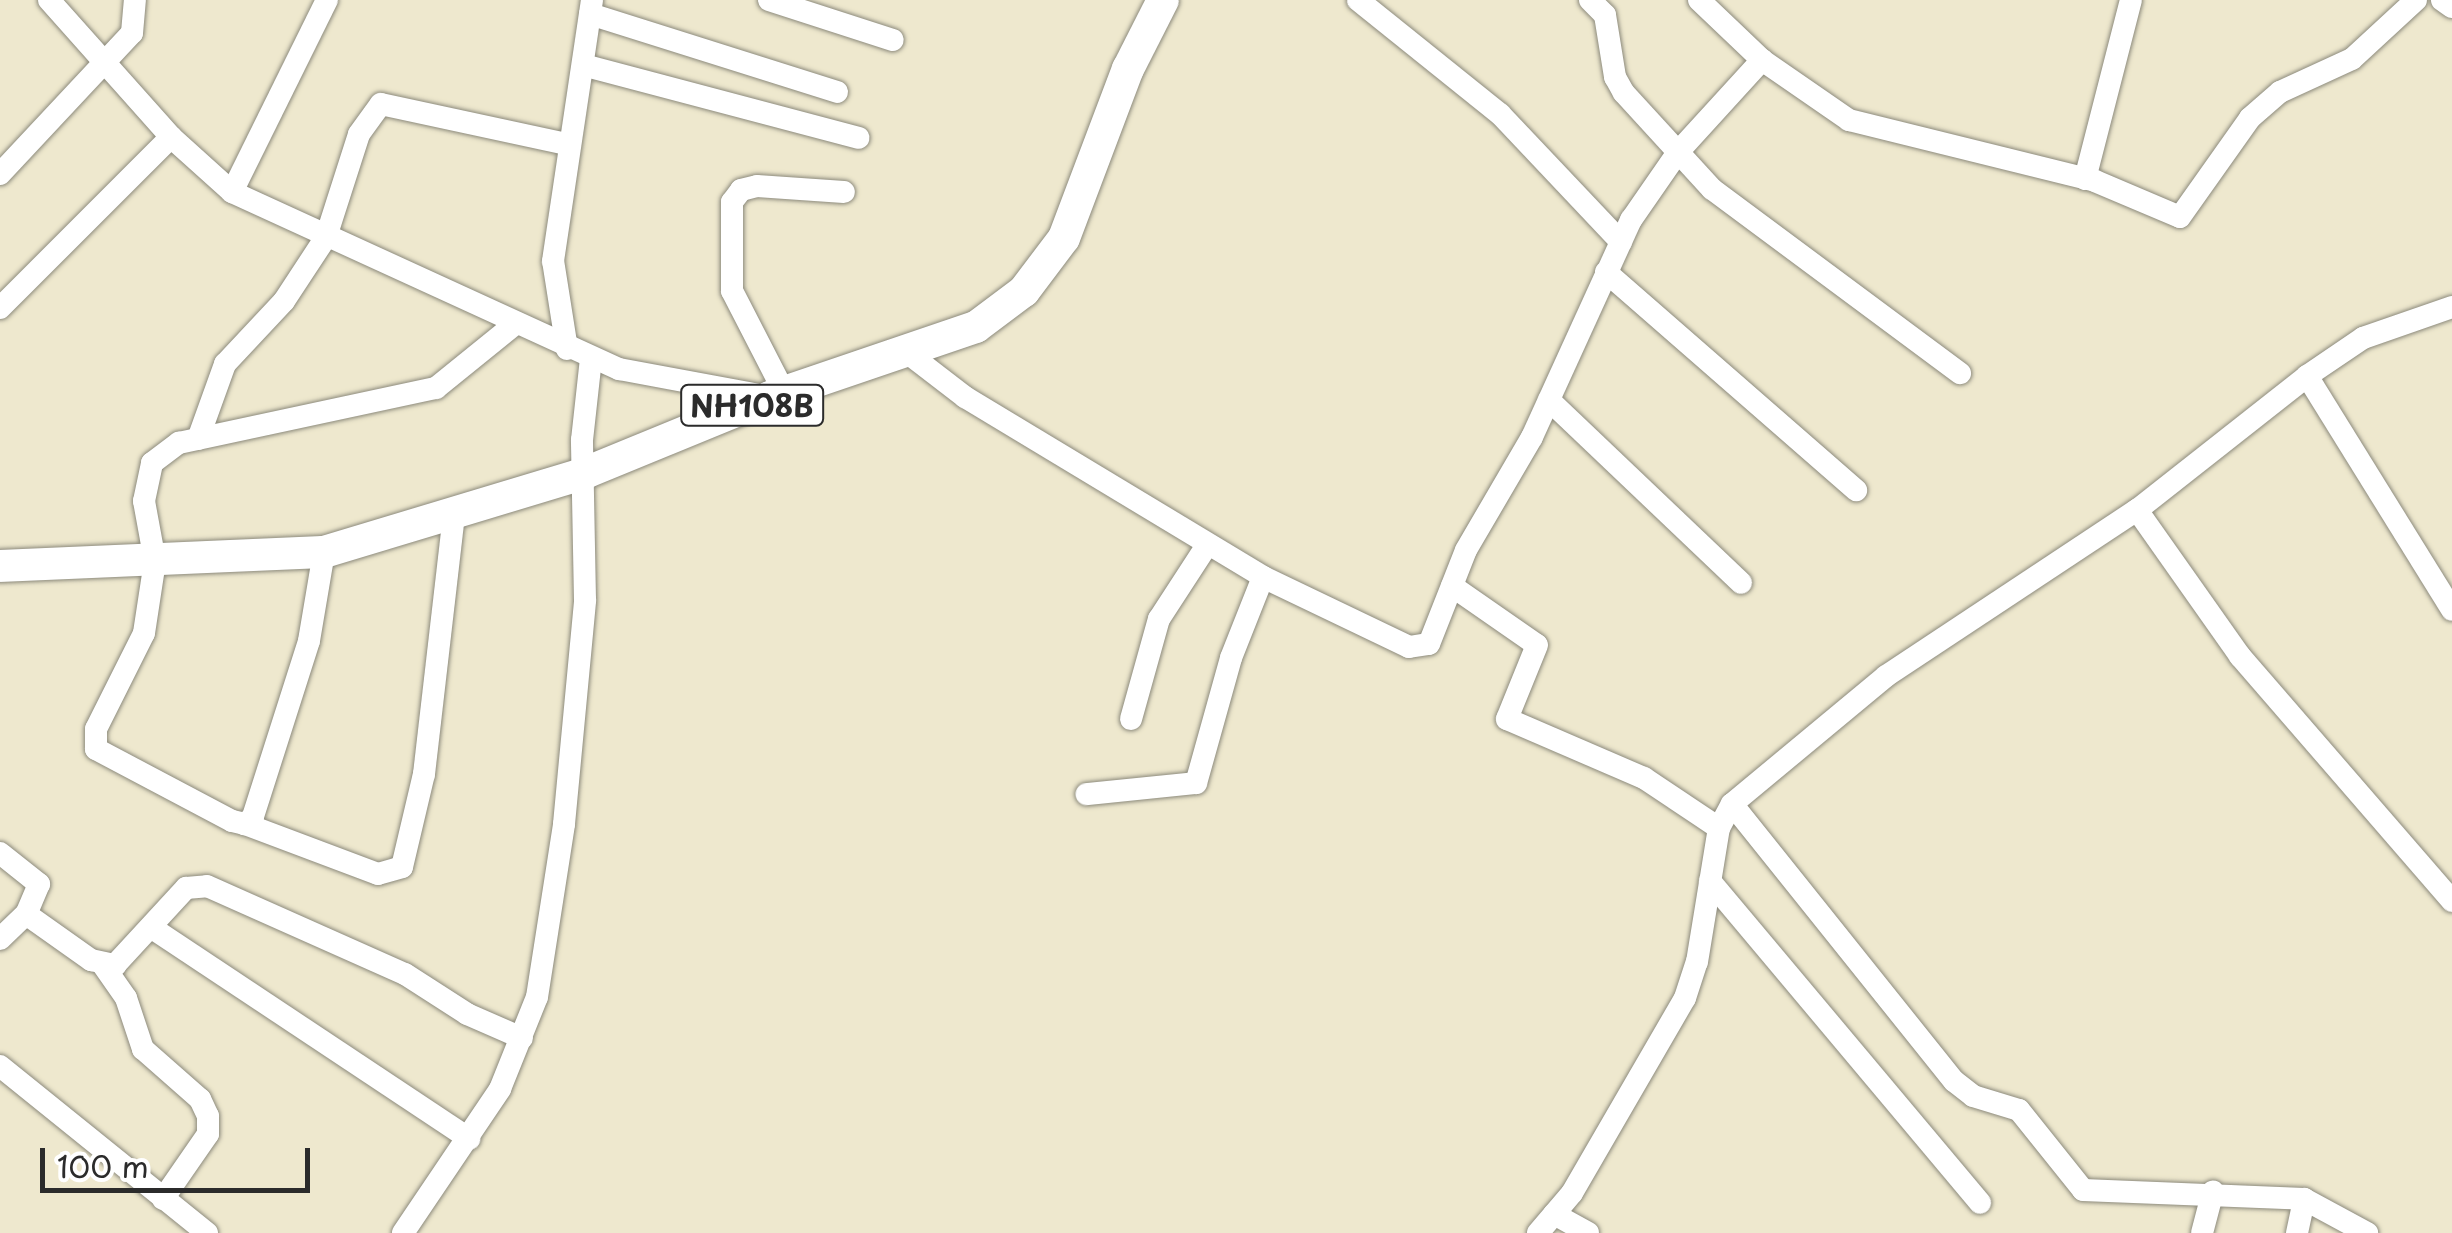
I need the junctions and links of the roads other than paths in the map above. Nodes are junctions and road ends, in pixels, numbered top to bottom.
1 (49, 0) edge
2 (135, 0) edge
3 (328, 0) edge
4 (769, 0) edge
5 (1163, 0) edge
6 (1358, 0) edge
7 (1590, 0) edge
8 (1699, 0) edge
9 (2132, 0) edge
10 (2416, 0) edge
11 (2442, 0) edge
12 (591, 7) edge
13 (2452, 8) edge
14 (893, 40) dead end
15 (1762, 60) junction
16 (107, 62) junction
17 (582, 65) junction
18 (837, 92) dead end
19 (170, 137) junction
20 (859, 138) dead end
21 (570, 145) junction
22 (1678, 152) junction
23 (0, 174) edge
24 (2085, 179) junction
25 (232, 192) junction
26 (844, 192) dead end
27 (326, 237) junction
28 (1621, 242) junction
29 (1606, 272) junction
30 (2452, 307) edge
31 (0, 308) edge
32 (515, 324) junction
33 (568, 349) junction
34 (908, 354) junction
35 (591, 358) junction
36 (1960, 373) dead end
37 (2307, 376) junction
38 (777, 395) junction
39 (1549, 400) junction
40 (198, 439) junction
41 (585, 473) junction
42 (1856, 490) dead end
43 (2136, 510) junction
44 (454, 513) junction
45 (1207, 545) junction
46 (324, 552) junction
47 (155, 561) junction
48 (0, 566) edge
49 (1263, 577) junction
50 (1741, 583) dead end
51 (1452, 586) junction
52 (2452, 610) edge
53 (1131, 719) dead end
54 (1087, 794) dead end
55 (1732, 804) junction
56 (245, 824) junction
57 (1718, 828) junction
58 (0, 853) edge
59 (1710, 881) junction
60 (2452, 901) edge
61 (26, 914) junction
62 (152, 928) junction
63 (0, 939) edge
64 (103, 965) junction
65 (522, 1038) junction
66 (0, 1066) edge
67 (469, 1139) junction
68 (2214, 1190) junction
69 (163, 1199) junction
70 (2304, 1199) junction
71 (1980, 1202) dead end
72 (1554, 1214) junction
73 (207, 1233) edge
74 (403, 1233) edge
75 (1538, 1233) edge
76 (1588, 1233) edge
77 (2202, 1233) edge
78 (2297, 1233) edge
79 (2367, 1233) edge

1 - 16 street
2 - 16 street
3 - 25 street
4 - 14 street
5 - 34 highway, NH108B
6 - 28 street
7 - 22 street
8 - 15 street
9 - 24 street
10 - 24 street
11 - 13 street
12 - 17 street
12 - 18 street
15 - 22 street
15 - 24 street
16 - 19 street
16 - 23 street
17 - 20 street
17 - 21 street
19 - 25 street
19 - 31 street
21 - 27 street
21 - 33 street
22 - 28 street
22 - 36 street
25 - 27 street
26 - 38 street
27 - 32 street
27 - 40 street
28 - 29 street
29 - 39 street
29 - 42 street
30 - 37 street
32 - 33 street
32 - 40 street
33 - 35 street
34 - 38 highway, NH108B
34 - 45 street
35 - 38 street
35 - 41 street
37 - 43 street
37 - 52 street
38 - 41 highway, NH108B
39 - 50 street
39 - 51 street
40 - 47 street
41 - 44 highway, NH108B
41 - 65 street
43 - 55 street
43 - 60 street
44 - 46 highway, NH108B
44 - 56 street
45 - 49 street
45 - 53 street
46 - 47 highway, NH108B
46 - 56 street
47 - 48 highway, NH108B
47 - 56 street
49 - 51 street
49 - 54 street
51 - 57 street
55 - 57 street
55 - 68 street
57 - 59 street
58 - 61 street
59 - 71 street
59 - 72 street
61 - 63 street
61 - 64 street
62 - 64 street
62 - 65 street
62 - 67 street
64 - 69 street
65 - 67 street
66 - 69 street
67 - 74 street
68 - 70 street
68 - 77 street
69 - 73 street
70 - 78 street
70 - 79 street
72 - 75 street
72 - 76 street

